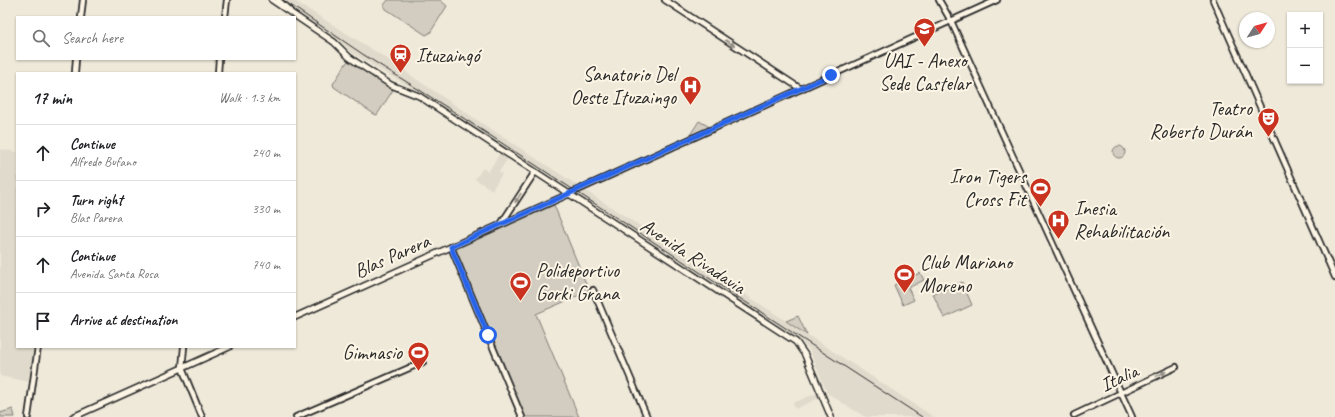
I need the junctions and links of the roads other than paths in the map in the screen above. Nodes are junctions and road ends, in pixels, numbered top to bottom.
1 (83, 0) edge
2 (227, 0) edge
3 (272, 0) edge
4 (278, 0) edge
5 (665, 0) edge
6 (940, 0) edge
7 (997, 0) edge
8 (1213, 0) edge
9 (292, 13) junction
10 (81, 16) edge
11 (226, 16) edge
12 (951, 21) junction
13 (76, 60) edge
14 (219, 60) edge
15 (74, 72) edge
16 (218, 72) edge
17 (801, 89) junction
18 (535, 172) junction
19 (569, 194) junction
20 (501, 224) junction
21 (451, 247) junction
22 (1335, 276) edge
23 (593, 290) dead end
24 (296, 317) edge
25 (38, 348) edge
26 (184, 348) edge
27 (228, 348) edge
28 (423, 362) dead end
29 (1176, 367) dead end
30 (182, 368) junction
31 (1122, 394) junction
32 (1074, 415) dead end
33 (28, 417) edge
34 (73, 417) edge
35 (202, 417) edge
36 (296, 417) edge
37 (522, 417) edge
38 (647, 417) edge
39 (831, 417) edge
40 (1132, 417) edge

1 - 10 street
2 - 11 street
3 - 9 main road, Avenida Rivadavia
4 - 9 street
5 -> 17 street
6 - 12 street
7 - 12 street
8 - 22 street
9 - 18 main road, Avenida Rivadavia
12 - 17 street
12 - 31 street
13 - 15 street
14 - 16 street
17 - 19 street
18 - 19 main road, Avenida Rivadavia
18 -> 20 street
19 - 20 main road, Blas Parera
19 - 39 main road, Avenida Rivadavia
20 - 21 main road, Blas Parera
21 - 24 main road, Blas Parera
21 - 37 street
23 - 38 street
25 - 33 street
26 - 30 street
27 - 30 main road
28 - 36 street
31 -> 29 street, Italia
30 - 34 main road
30 - 35 street
31 - 32 street, Italia
31 - 40 street

